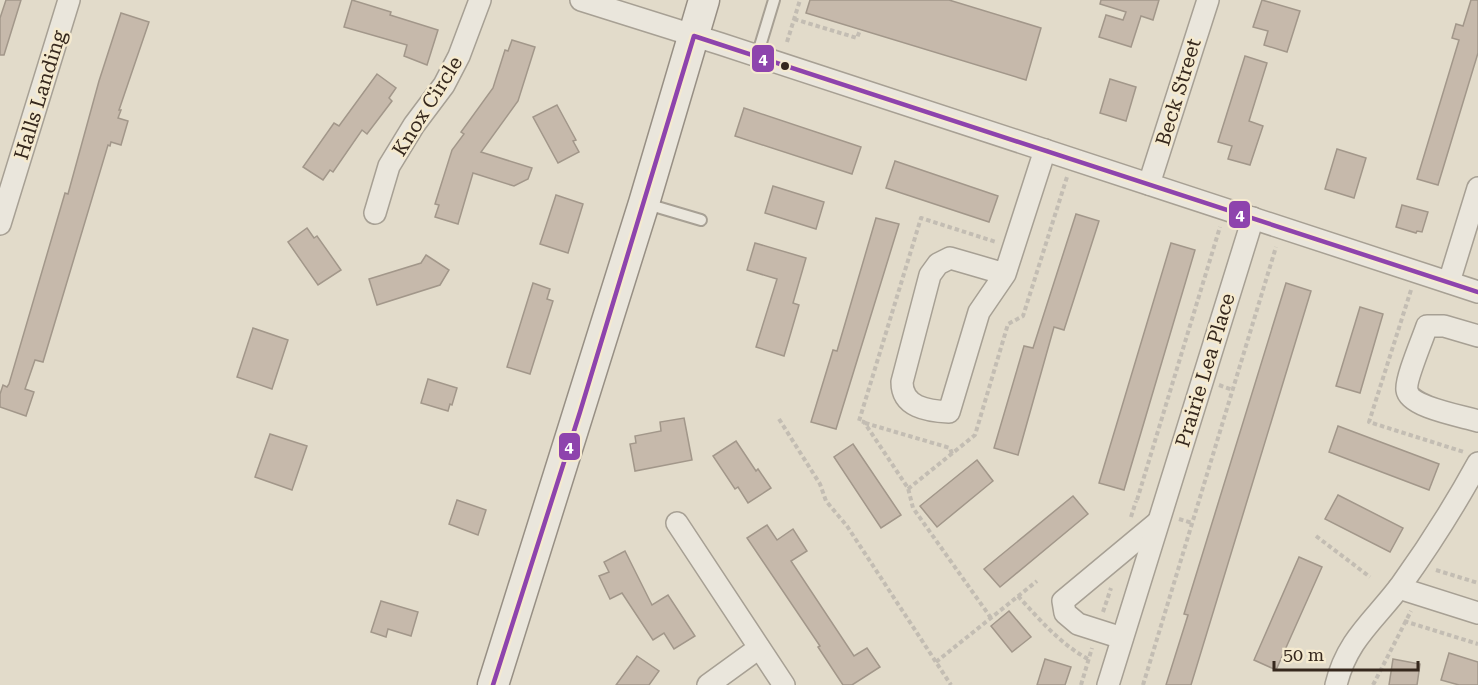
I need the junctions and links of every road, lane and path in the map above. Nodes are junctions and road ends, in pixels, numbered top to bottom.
1 (69, 0) edge
2 (480, 0) edge
3 (581, 0) edge
4 (704, 0) edge
5 (774, 0) edge
6 (800, 0) edge
7 (1208, 0) edge
8 (794, 19) junction
9 (860, 30) dead end
10 (694, 36) junction
11 (787, 42) dead end
12 (757, 56) junction
13 (1045, 150) junction
14 (1067, 177) dead end
15 (1149, 184) junction
16 (1478, 188) edge
17 (644, 203) junction
18 (375, 213) dead end
19 (1252, 218) junction
20 (701, 220) dead end
21 (0, 224) edge
22 (1220, 227) dead end
23 (1276, 246) dead end
24 (1005, 274) junction
25 (1449, 282) junction
26 (1478, 292) edge
27 (1478, 336) edge
28 (779, 419) dead end
29 (860, 421) dead end
30 (1478, 421) edge
31 (865, 423) junction
32 (952, 454) junction
33 (1478, 463) edge
34 (908, 489) junction
35 (1137, 500) dead end
36 (1158, 522) junction
37 (677, 523) dead end
38 (1316, 536) dead end
39 (1433, 569) dead end
40 (1370, 577) dead end
41 (1037, 581) dead end
42 (1478, 583) edge
43 (1399, 588) junction
44 (1420, 595) junction
45 (1377, 612) junction
46 (1478, 613) edge
47 (991, 618) junction
48 (1405, 621) junction
49 (1122, 638) junction
50 (1478, 644) edge
51 (759, 648) junction
52 (936, 662) junction
53 (493, 685) edge
54 (708, 685) edge
55 (784, 685) edge
56 (951, 685) edge
57 (1108, 685) edge
58 (1143, 685) edge
59 (1336, 685) edge
60 (1373, 685) edge

1 - 21 street, Halls Landing
2 - 18 street, Knox Circle
3 - 10 street
4 - 10 street
5 - 12 lane
6 - 8 path
7 - 15 street, Beck Street
8 - 9 path
8 - 11 path
10 - 12 street
10 - 17 street
12 - 13 street
13 - 15 street
13 - 24 street
14 - 32 path
15 - 19 street
16 - 25 street
17 - 20 lane
17 - 53 street
19 - 25 street
19 - 36 street, Prairie Lea Place
22 - 35 path
23 - 58 path
24 - 24 street
25 - 26 street
27 - 30 street
28 - 52 path
29 - 31 path
31 - 32 path
31 - 34 path
32 - 34 path
33 - 43 street
34 - 47 path
36 - 49 street, Prairie Lea Place
36 - 49 street
37 - 51 street
38 - 40 path
39 - 42 path
41 - 47 path
43 - 44 street
43 - 45 street
44 - 46 street
44 - 48 path
45 - 48 path
45 - 59 street
47 - 52 path
48 - 50 path
48 - 60 path
49 - 57 street, Prairie Lea Place
51 - 54 street
51 - 55 street
52 - 56 path

